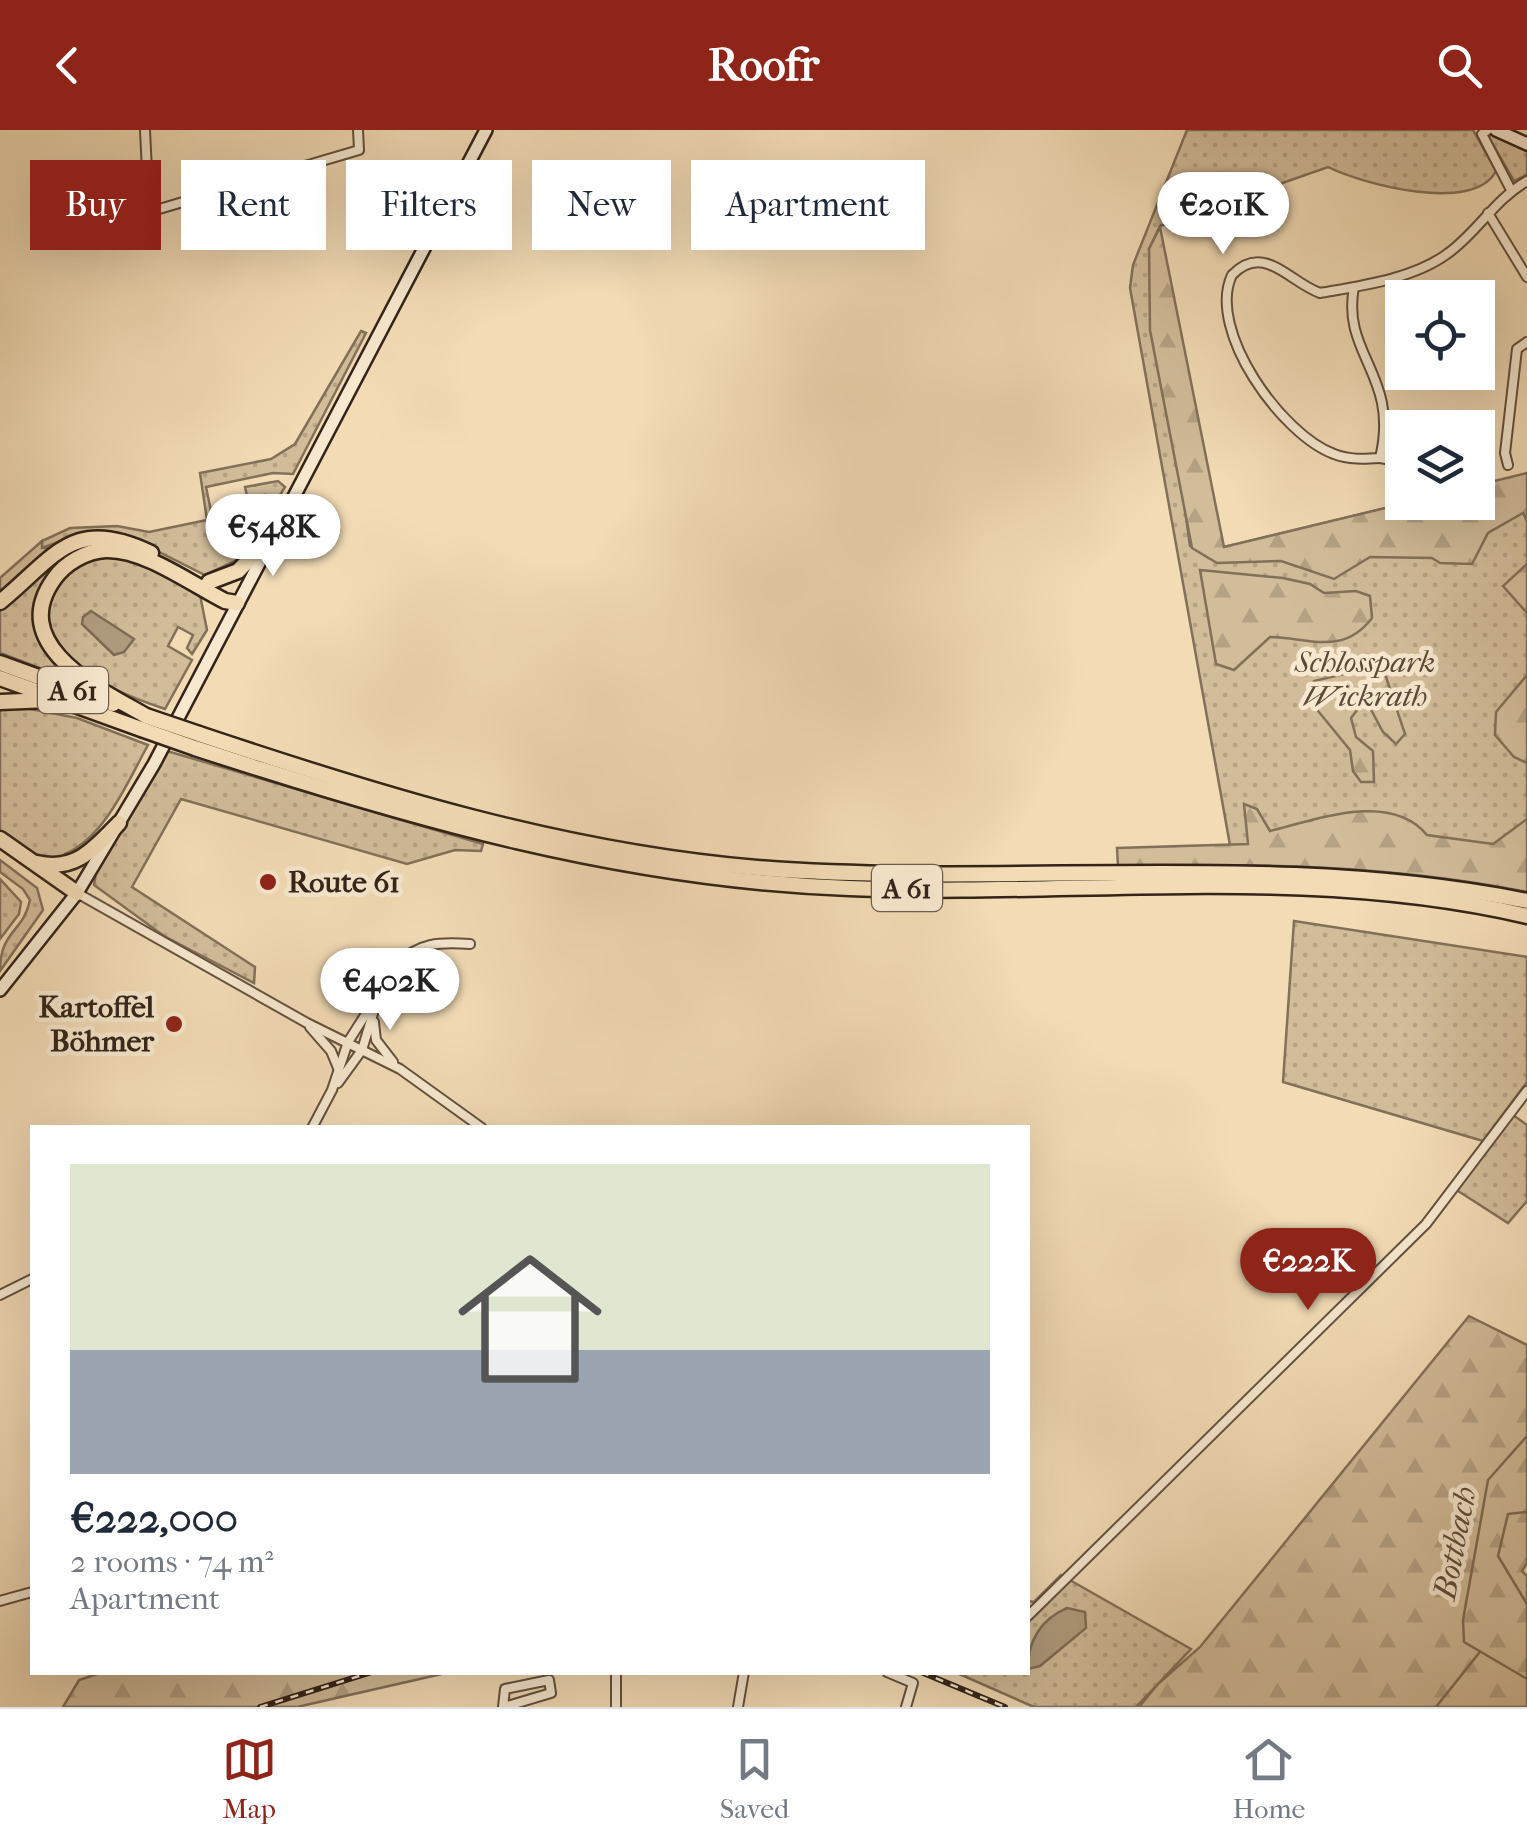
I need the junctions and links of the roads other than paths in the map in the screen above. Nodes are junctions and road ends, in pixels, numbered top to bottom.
1 (157, 130) edge
2 (358, 130) edge
3 (486, 130) edge
4 (1488, 130) edge
5 (1496, 130) edge
6 (145, 132) edge
7 (1527, 144) edge
8 (1527, 181) edge
9 (1512, 190) junction
10 (1488, 214) junction
11 (1527, 277) edge
12 (1354, 287) junction
13 (1527, 342) edge
14 (1380, 458) junction
15 (1385, 459) edge
16 (1508, 465) dead end
17 (273, 535) junction
18 (209, 582) junction
19 (0, 602) edge
20 (238, 603) junction
21 (0, 663) edge
22 (0, 678) edge
23 (59, 700) junction
24 (0, 702) edge
25 (144, 722) junction
26 (197, 741) junction
27 (120, 823) junction
28 (0, 838) edge
29 (0, 848) edge
30 (37, 863) junction
31 (77, 893) junction
32 (1527, 901) edge
33 (1527, 916) edge
34 (470, 944) dead end
35 (0, 990) edge
36 (376, 1005) junction
37 (374, 1021) junction
38 (306, 1024) junction
39 (348, 1042) junction
40 (362, 1050) junction
41 (339, 1069) junction
42 (400, 1069) junction
43 (332, 1090) junction
44 (1527, 1091) edge
45 (314, 1125) edge
46 (478, 1125) edge
47 (30, 1279) edge
48 (0, 1295) edge
49 (30, 1593) edge
50 (0, 1601) edge
51 (1030, 1614) edge
52 (616, 1675) edge
53 (743, 1675) edge
54 (895, 1675) edge
55 (504, 1707) edge
56 (616, 1707) edge
57 (738, 1707) edge
58 (906, 1707) edge

1 - 6 street
2 - 6 street
3 - 17 main road
4 - 9 street
5 - 7 main road
8 - 9 street
9 - 10 street
10 - 11 street
10 - 12 street
12 - 14 street
12 - 14 street
13 - 16 street
14 - 15 street
17 - 18 highway
17 - 20 main road
18 - 19 highway
18 - 20 highway
20 - 25 highway
20 - 27 main road
21 - 25 highway, A 61
22 - 23 highway, A 61
23 - 24 highway
23 - 25 highway, A 61
25 - 26 highway, A 61, bridge
26 - 32 highway, A 61
26 - 33 highway, A 61
27 - 30 highway
27 - 31 main road
28 - 30 highway
29 - 31 highway
30 - 31 highway
31 - 35 main road
31 - 38 street
34 - 36 street
36 - 37 street
36 - 39 street
37 - 40 street
37 - 42 street
38 - 39 street
38 - 41 street
39 - 40 street
39 - 41 street
40 - 42 street
40 - 43 street
41 - 43 street
42 - 46 street
43 - 45 street
44 - 51 street
47 - 48 street
49 - 50 street
52 - 56 street
53 - 57 street
54 - 58 street
55 - 55 street

